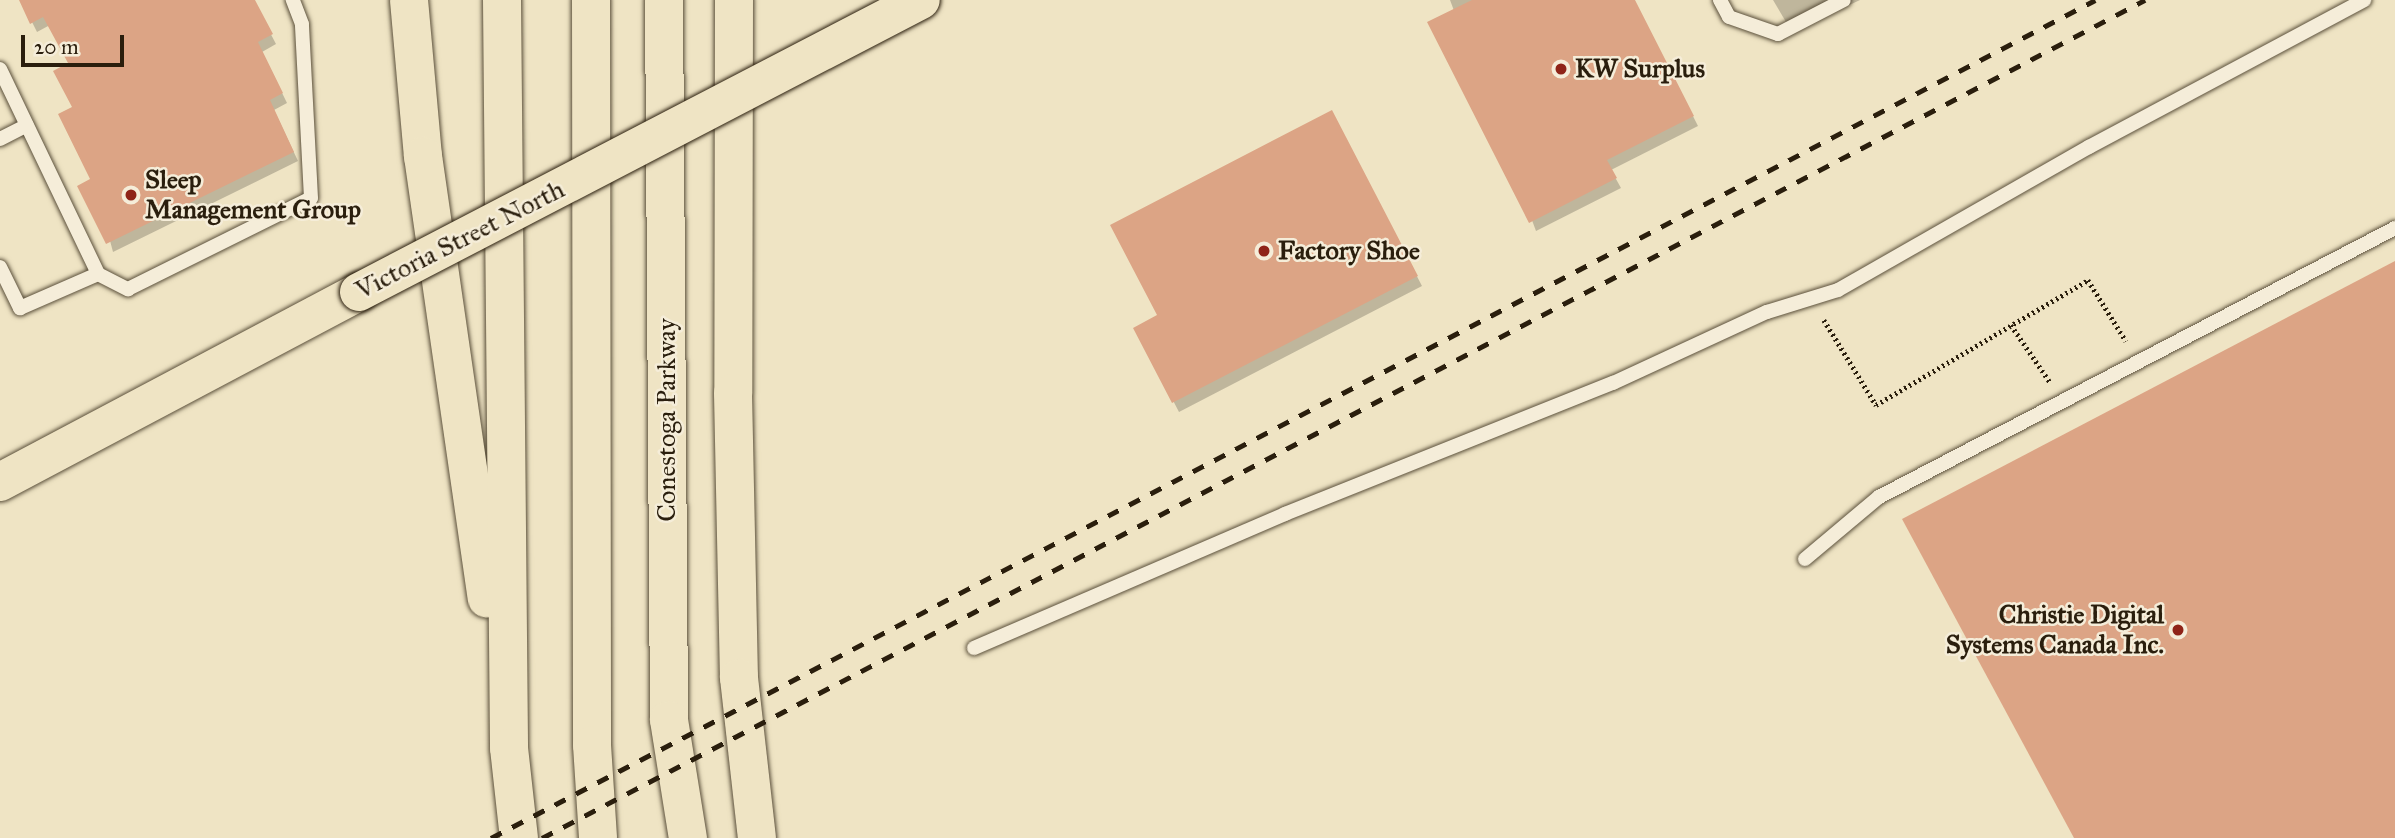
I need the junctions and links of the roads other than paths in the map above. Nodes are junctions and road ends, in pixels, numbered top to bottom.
1 (293, 0) edge
2 (409, 0) edge
3 (502, 0) edge
4 (591, 0) edge
5 (664, 0) edge
6 (921, 0) edge
7 (1720, 0) edge
8 (1844, 0) edge
9 (2364, 0) edge
10 (735, 3) edge
11 (0, 69) edge
12 (27, 125) junction
13 (0, 139) edge
14 (2395, 228) edge
15 (0, 267) edge
16 (98, 274) junction
17 (4, 469) edge
18 (1805, 559) dead end
19 (974, 648) dead end
20 (509, 748) junction
21 (519, 838) edge
22 (598, 838) edge
23 (688, 838) edge
24 (757, 838) edge

1 - 16 lane
2 - 20 main road
3 - 20 main road
4 - 22 main road
5 - 23 main road, Conestoga Parkway
6 - 17 main road, Victoria Street North, bridge
7 - 8 lane
9 - 19 lane
10 - 24 main road
11 - 12 lane
12 - 13 lane
12 - 16 lane
14 - 18 lane
15 - 16 lane
20 - 21 main road

